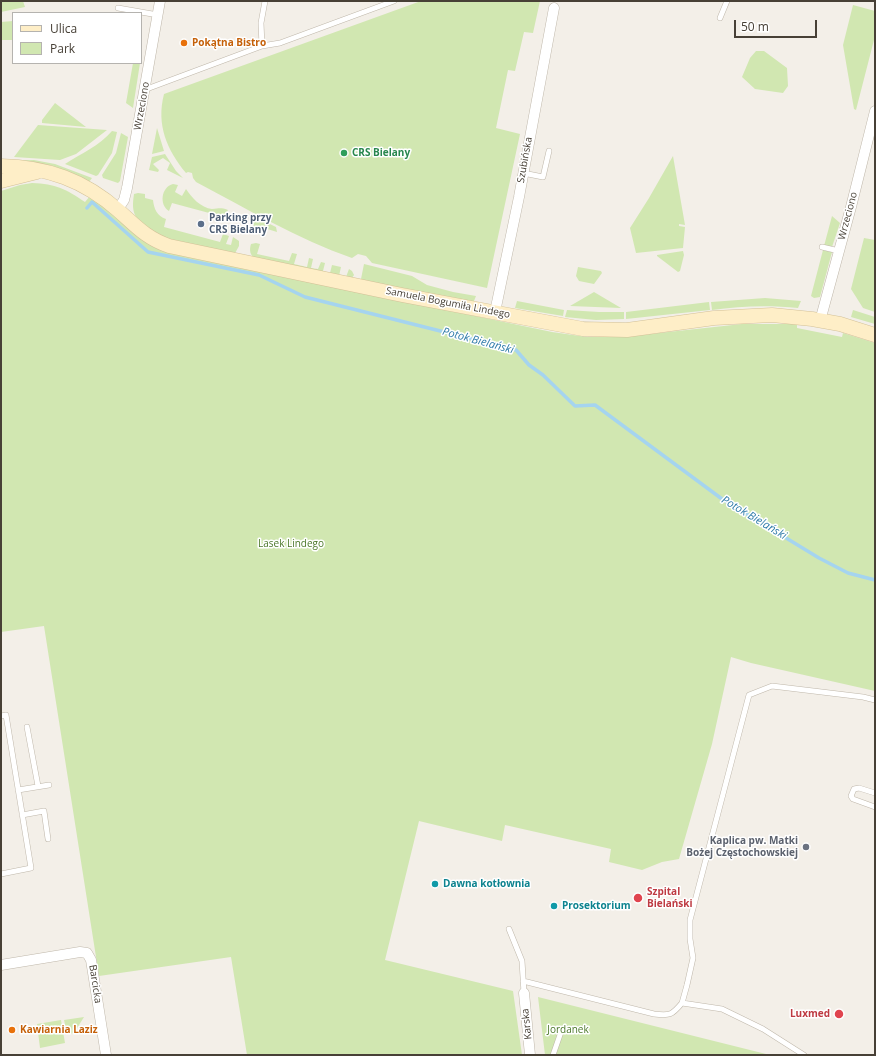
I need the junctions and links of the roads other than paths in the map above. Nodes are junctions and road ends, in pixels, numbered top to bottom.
1 (160, 1) edge
2 (265, 1) edge
3 (394, 1) edge
4 (727, 1) edge
5 (118, 8) dead end
6 (554, 8) dead end
7 (141, 12) edge
8 (142, 12) edge
9 (158, 15) junction
10 (720, 18) dead end
11 (262, 46) junction
12 (144, 90) junction
13 (875, 111) edge
14 (549, 151) dead end
15 (1, 166) edge
16 (45, 170) junction
17 (523, 173) junction
18 (1, 181) edge
19 (118, 209) junction
20 (822, 248) dead end
21 (839, 252) junction
22 (495, 312) junction
23 (820, 320) junction
24 (875, 335) edge
25 (875, 700) edge
26 (1, 716) edge
27 (28, 728) dead end
28 (49, 785) dead end
29 (38, 786) junction
30 (18, 790) junction
31 (875, 793) edge
32 (875, 807) edge
33 (22, 814) junction
34 (48, 839) dead end
35 (1, 874) edge
36 (509, 929) dead end
37 (1, 965) edge
38 (523, 981) junction
39 (524, 994) joint
40 (682, 1003) junction
41 (561, 1032) dead end
42 (106, 1055) edge
43 (531, 1055) edge
44 (553, 1055) edge
45 (804, 1055) edge

1 - 9 street, Wrzeciono
2 - 11 lane
3 - 11 lane
4 - 10 lane
5 - 7 lane
6 - 17 street, Szubińska
8 - 9 lane
9 - 12 street, Wrzeciono
11 - 12 lane
12 - 19 street, Wrzeciono
13 - 21 street, Wrzeciono
14 - 17 lane
15 - 16 street, Samuela Bogumiła Lindego
16 - 18 street
16 - 19 street, Samuela Bogumiła Lindego
17 - 22 street, Szubińska
19 - 22 street, Samuela Bogumiła Lindego
20 - 21 lane
21 - 23 street, Wrzeciono
22 - 23 street, Samuela Bogumiła Lindego
23 - 24 street, Samuela Bogumiła Lindego
25 - 40 lane
26 - 30 lane
27 - 29 lane
28 - 29 lane
29 - 30 lane
30 - 33 lane
31 - 32 lane
33 - 34 lane
33 - 35 lane
36 - 38 lane
37 - 42 street, Barcicka
38 - 39 lane
38 - 40 lane
39 - 43 street, Karska
40 - 45 lane
41 - 44 lane

